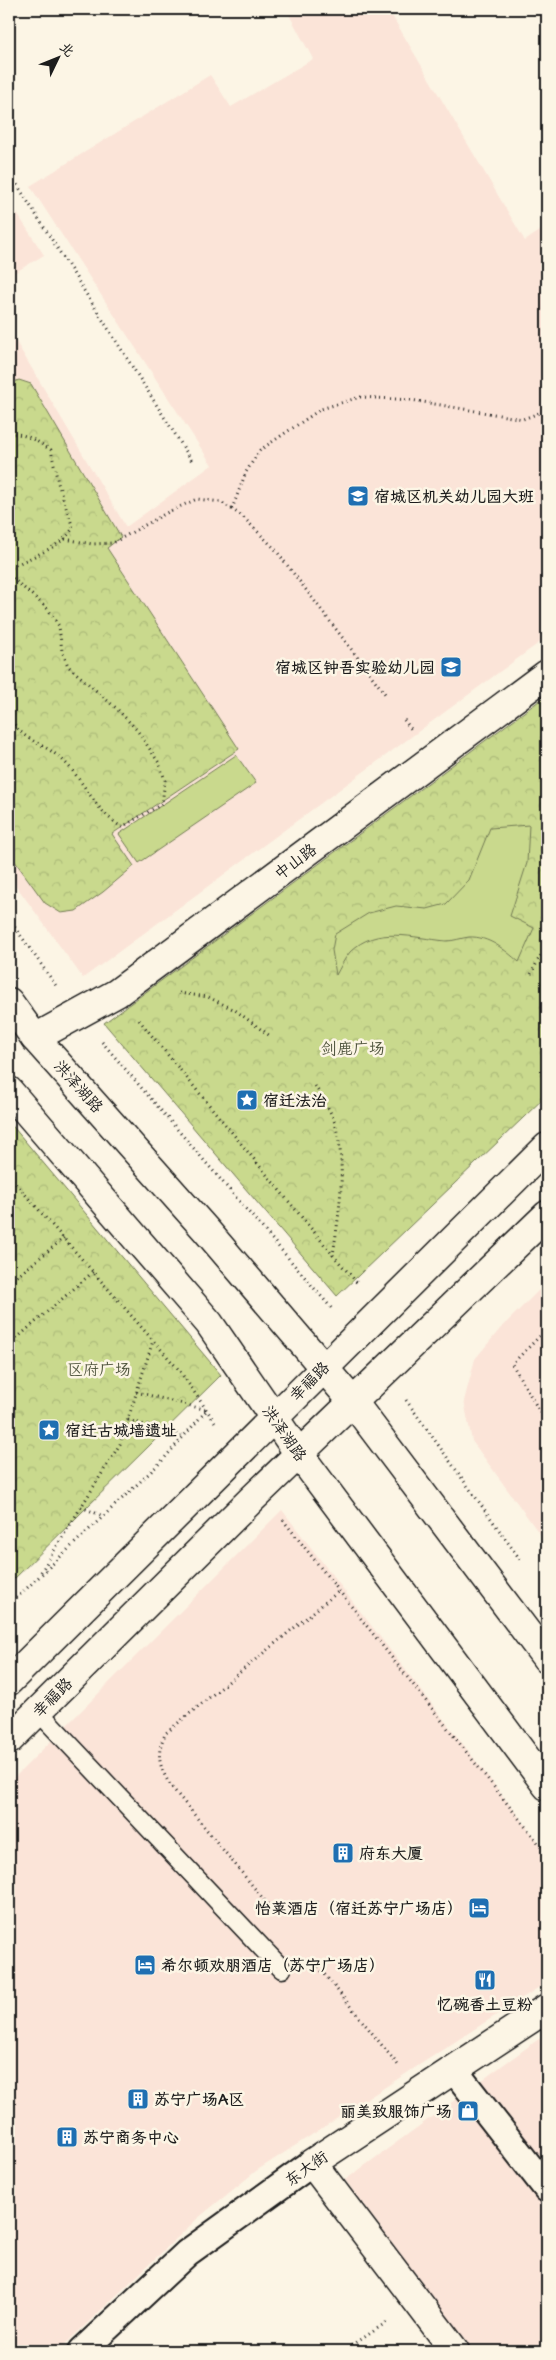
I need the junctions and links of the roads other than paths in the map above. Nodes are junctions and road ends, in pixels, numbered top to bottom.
1 (547, 674) edge
2 (9, 1002) edge
3 (35, 1038) junction
4 (9, 1091) edge
5 (547, 1147) edge
6 (547, 1215) edge
7 (324, 1367) junction
8 (353, 1402) junction
9 (274, 1417) junction
10 (298, 1454) junction
11 (547, 1659) edge
12 (9, 1681) edge
13 (38, 1711) junction
14 (9, 1740) edge
15 (547, 1786) edge
16 (282, 1969) dead end
17 (547, 2008) edge
18 (454, 2070) junction
19 (312, 2163) junction
20 (547, 2189) edge
21 (82, 2351) edge
22 (456, 2351) edge

1 - 3 main road, 中山路
2 - 3 main road, 洪泽湖路
3 - 7 main road, 洪泽湖路
4 - 9 main road, 洪泽湖路
5 - 7 main road, 幸福路
6 - 8 main road, 幸福路
7 - 8 main road, 洪泽湖路
7 - 9 main road, 幸福路
8 - 10 main road, 幸福路
8 - 11 main road, 洪泽湖路
9 - 10 main road, 洪泽湖路
9 - 12 main road, 幸福路
10 - 13 main road, 幸福路
10 - 15 main road, 洪泽湖路
13 - 14 main road, 幸福路
13 - 16 lane
17 - 18 main road, 东大街
18 - 19 main road, 东大街
18 - 20 street
19 - 21 street, 东大街
19 - 22 main road

